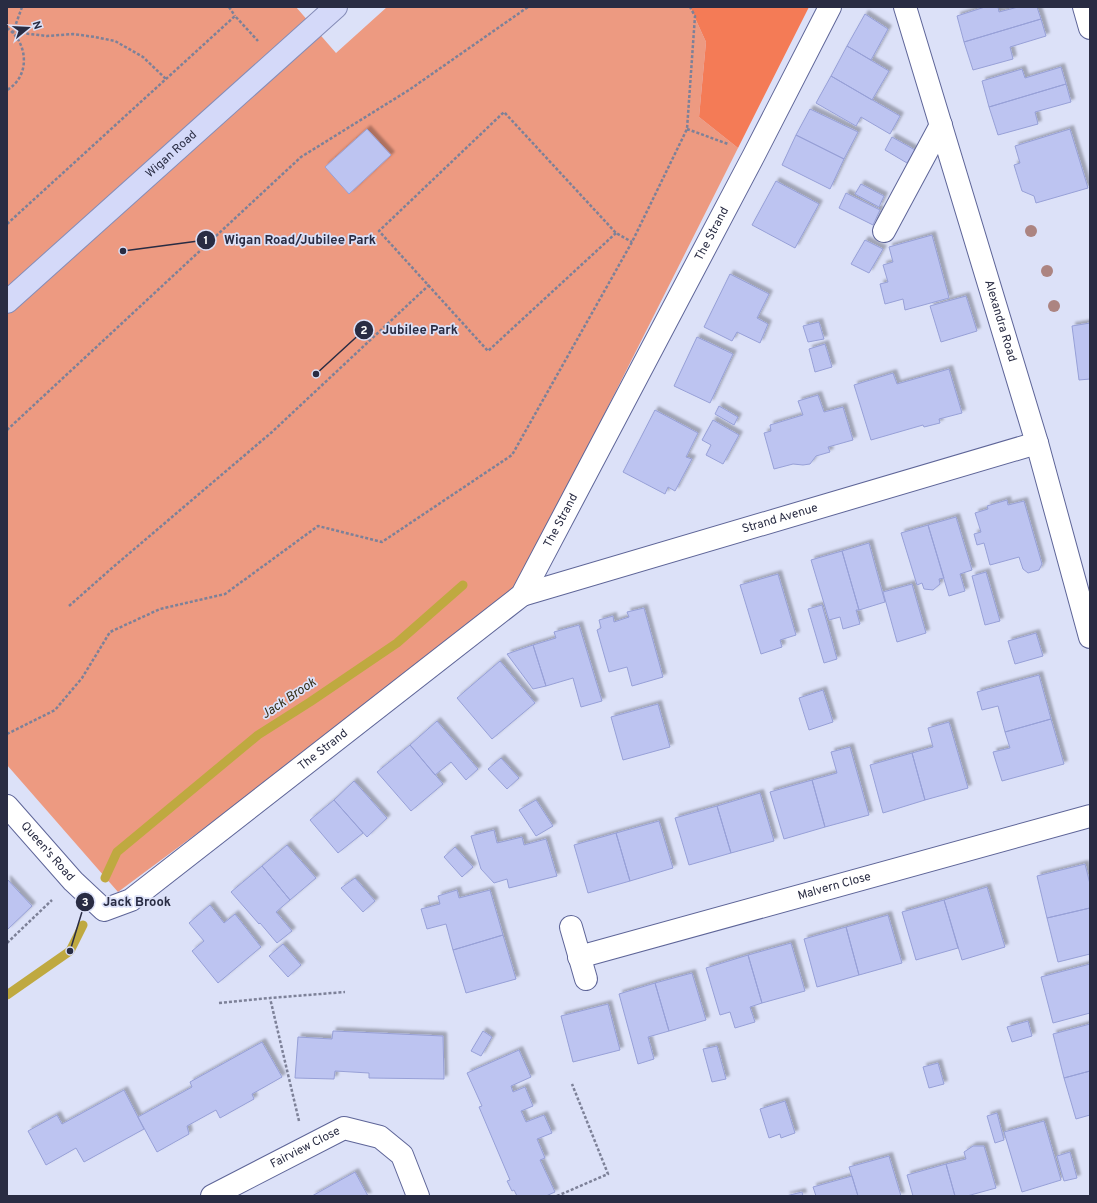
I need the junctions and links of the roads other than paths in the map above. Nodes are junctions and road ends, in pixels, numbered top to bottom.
1 (830, 7) edge
2 (905, 7) edge
3 (1084, 7) edge
4 (330, 9) edge
5 (1090, 28) edge
6 (941, 125) junction
7 (884, 231) dead end
8 (7, 302) edge
9 (1037, 443) junction
10 (522, 595) junction
11 (1090, 637) edge
12 (7, 806) edge
13 (1090, 816) edge
14 (131, 900) joint
15 (571, 927) dead end
16 (579, 957) junction
17 (586, 980) dead end
18 (212, 1196) edge
19 (418, 1196) edge

1 - 10 street, The Strand
2 - 6 street, Alexandra Road
3 - 5 street
4 - 8 main road, Wigan Road
6 - 7 street
6 - 9 street, Alexandra Road
9 - 10 street, Strand Avenue
9 - 11 street, Alexandra Road
10 - 14 street, The Strand
12 - 14 street, Queen's Road
13 - 16 street, Malvern Close
15 - 16 street
16 - 17 street
18 - 19 street, Fairview Close

